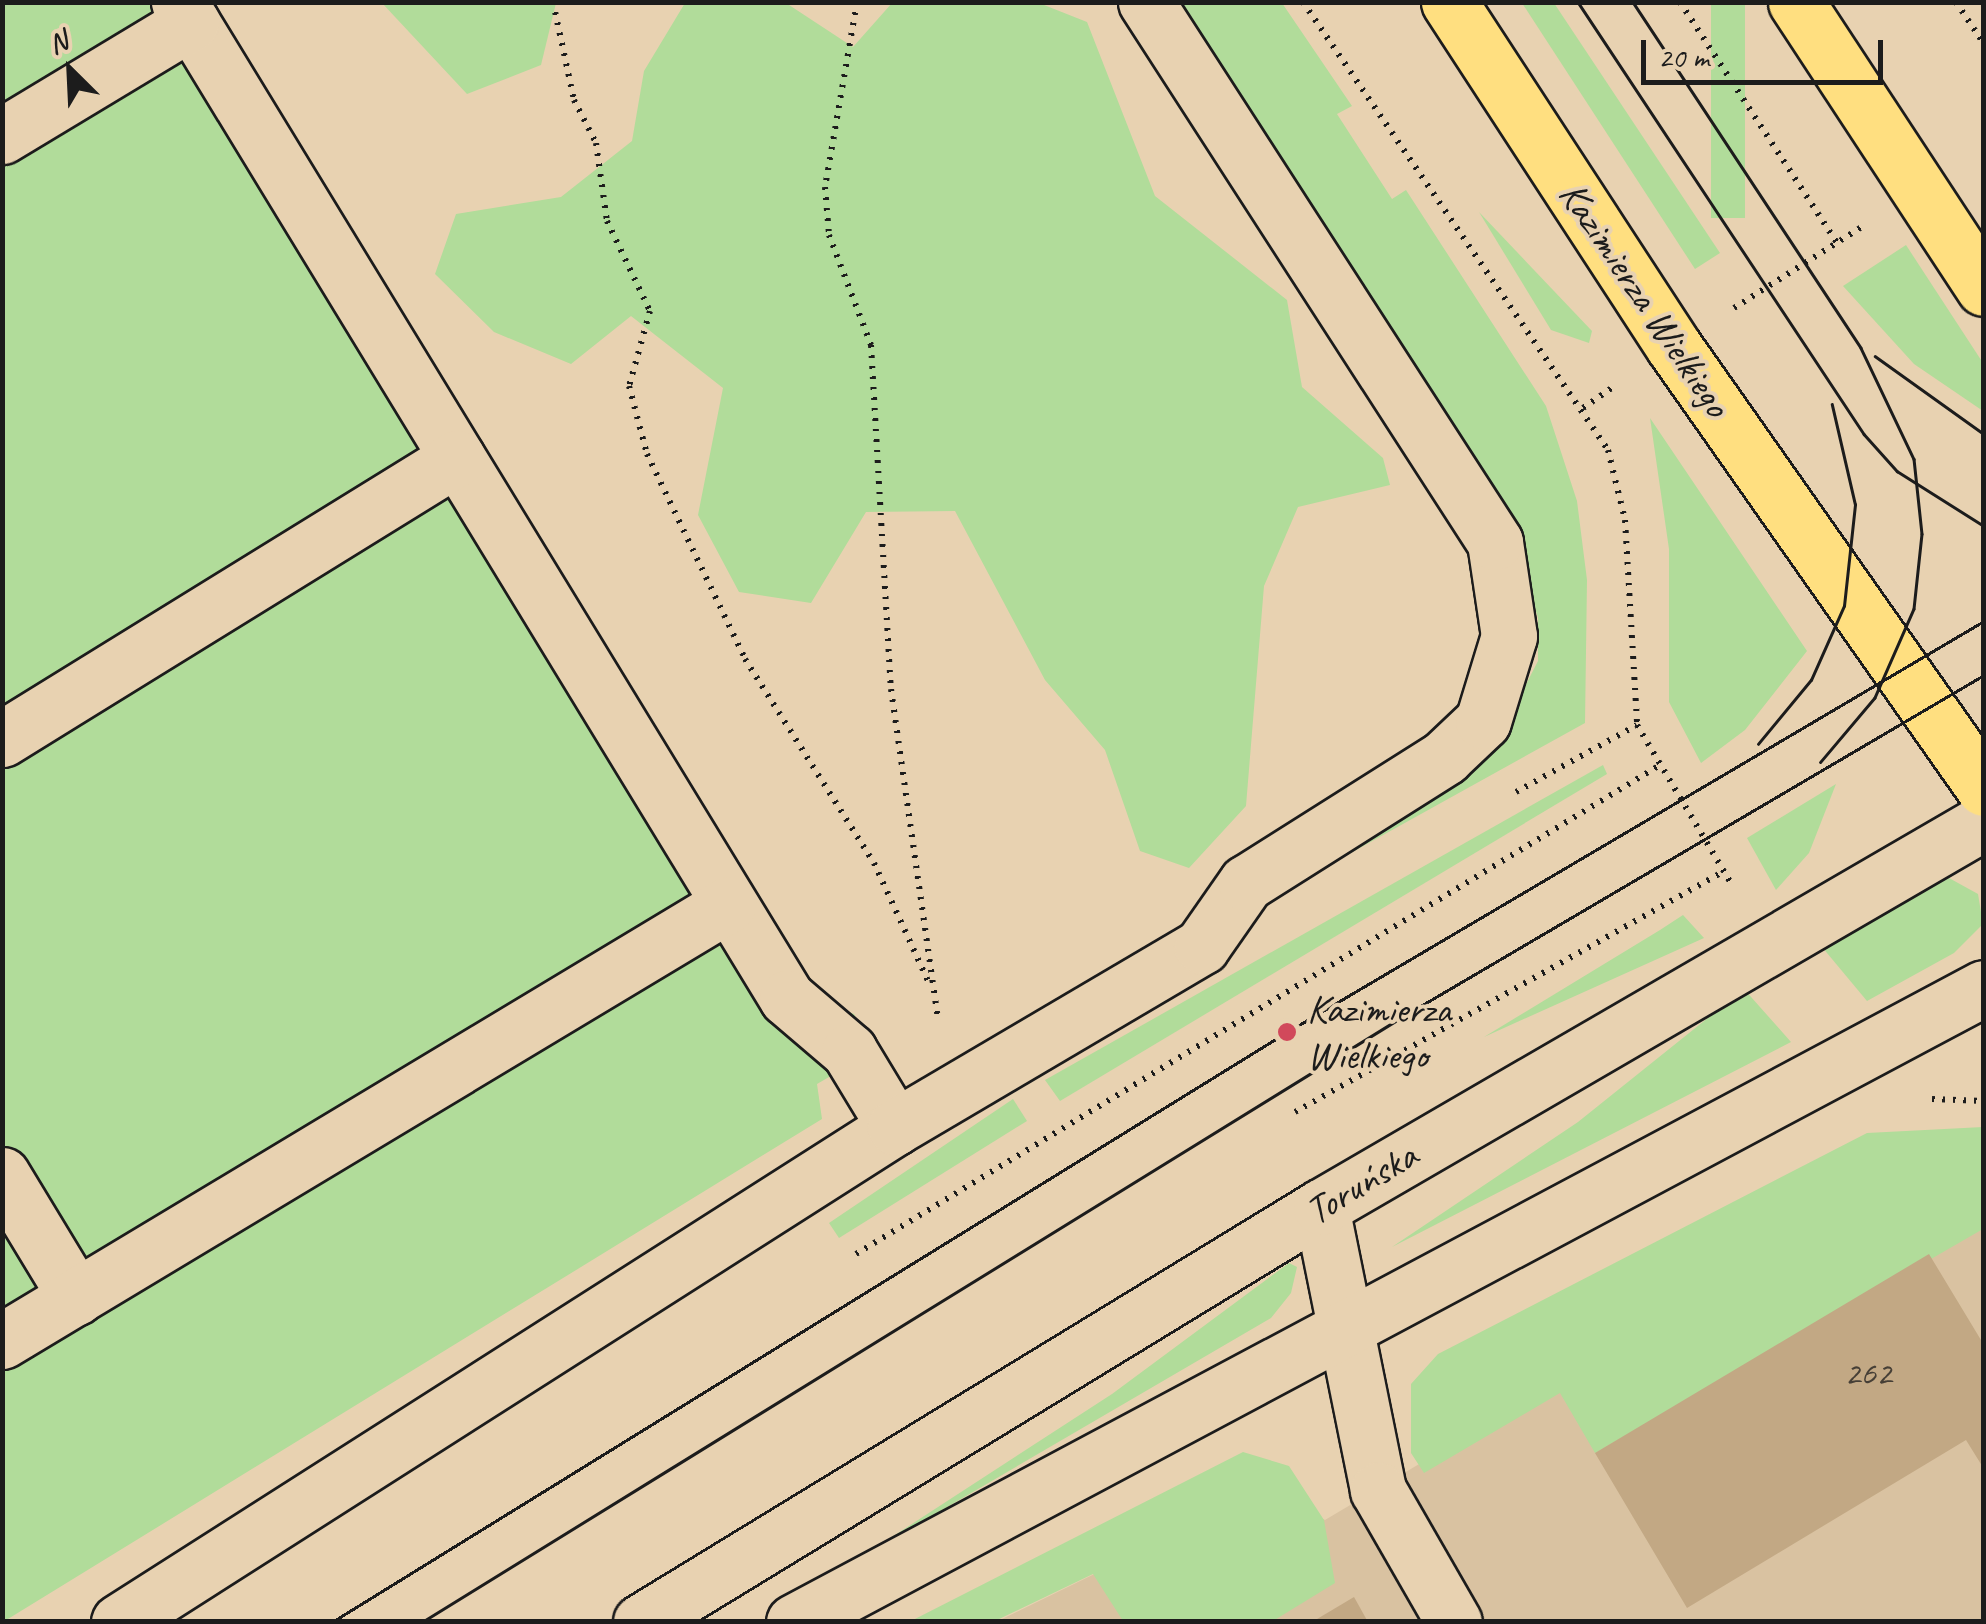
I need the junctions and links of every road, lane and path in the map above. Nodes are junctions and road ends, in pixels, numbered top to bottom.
1 (553, 2) edge
2 (857, 2) edge
3 (1146, 2) edge
4 (1303, 2) edge
5 (1449, 2) edge
6 (1680, 2) edge
7 (1796, 2) edge
8 (1956, 2) edge
9 (185, 12) edge
10 (1984, 44) edge
11 (2, 136) edge
12 (1868, 223) dead end
13 (1838, 242) junction
14 (1984, 288) edge
15 (1748, 299) dead end
16 (1624, 380) dead end
17 (1582, 408) junction
18 (457, 458) junction
19 (2, 738) edge
20 (1660, 765) junction
21 (1984, 788) edge
22 (1984, 822) edge
23 (1714, 857) dead end
24 (1722, 872) dead end
25 (728, 904) junction
26 (1984, 988) edge
27 (935, 999) junction
28 (949, 1094) junction
29 (1295, 1112) dead end
30 (895, 1127) junction
31 (2, 1175) edge
32 (1322, 1207) junction
33 (856, 1254) dead end
34 (76, 1297) junction
35 (1339, 1326) junction
36 (2, 1341) edge
37 (743, 1552) junction
38 (119, 1622) edge
39 (641, 1622) edge
40 (778, 1622) edge
41 (794, 1622) edge
42 (1454, 1622) edge

1 - 27 path
2 - 27 path
3 - 28 street
4 - 17 path
5 - 21 main road, Kazimierza Wielkiego
6 - 13 path
7 - 14 main road
8 - 10 path
9 - 11 street
9 - 18 street
12 - 13 path
13 - 15 path
16 - 17 path
17 - 20 path
18 - 19 street
18 - 25 street
20 - 23 path
20 - 33 path
22 - 32 street, Toruńska
24 - 29 path
25 - 30 street
25 - 34 street
26 - 35 street
27 - 28 path
28 - 30 street
30 - 38 street
31 - 34 street
32 - 35 street
32 - 37 street, Toruńska
34 - 36 street
35 - 41 street
35 - 42 street
37 - 39 street, Toruńska
37 - 40 street

